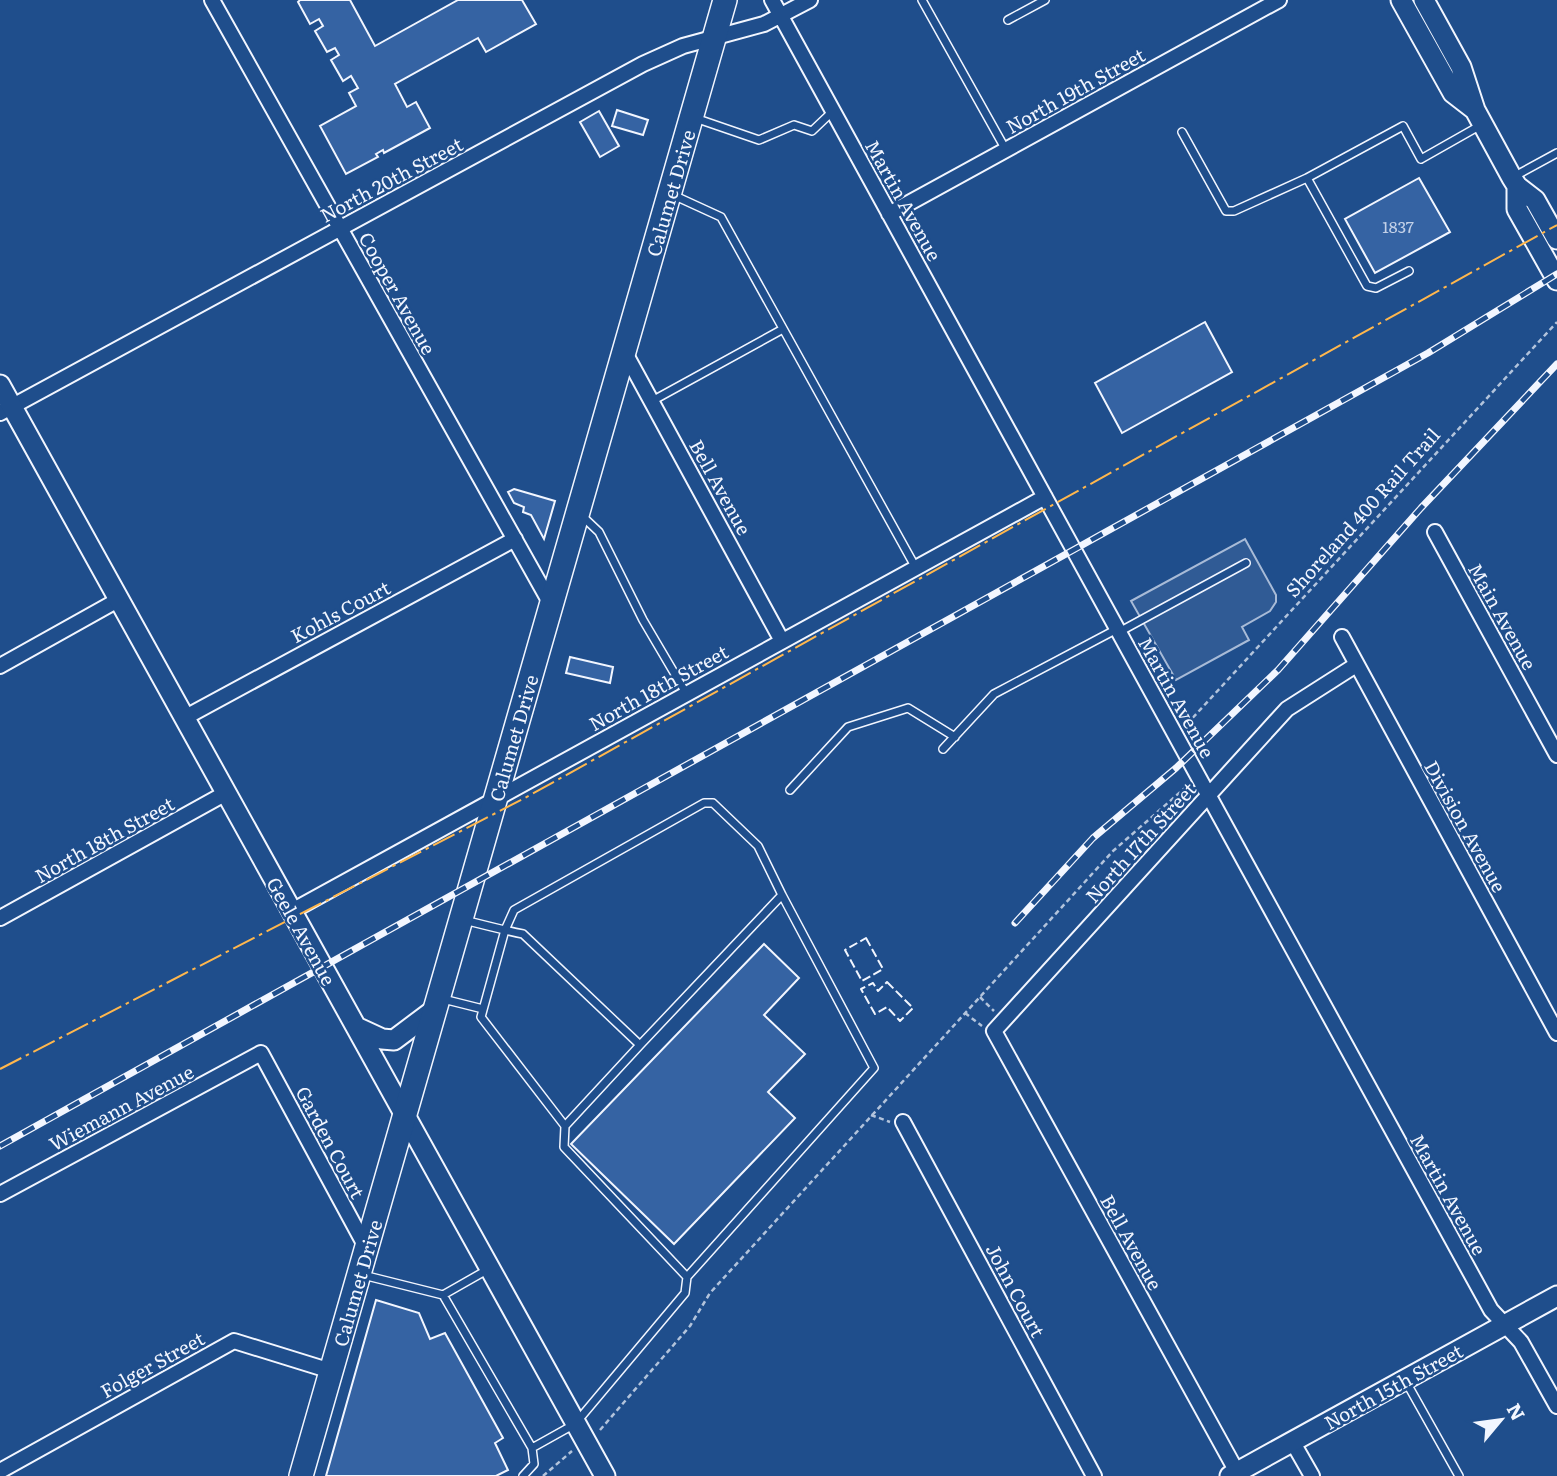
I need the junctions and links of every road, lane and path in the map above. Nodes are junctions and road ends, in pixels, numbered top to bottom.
1 (212, 0) edge
2 (725, 0) edge
3 (772, 0) edge
4 (810, 0) edge
5 (922, 0) edge
6 (1045, 0) edge
7 (1279, 0) edge
8 (1401, 0) edge
9 (1424, 0) edge
10 (781, 16) junction
11 (1008, 20) dead end
12 (713, 40) junction
13 (832, 111) junction
14 (691, 117) junction
15 (1479, 117) junction
16 (1182, 132) dead end
17 (1006, 150) junction
18 (1557, 153) edge
19 (1307, 178) junction
20 (1514, 182) junction
21 (670, 193) junction
22 (889, 214) junction
23 (340, 228) junction
24 (1557, 239) edge
25 (1409, 271) dead end
26 (1557, 280) edge
27 (1557, 322) edge
28 (783, 329) junction
29 (624, 351) junction
30 (0, 385) edge
31 (652, 401) junction
32 (6, 410) edge
33 (1045, 497) junction
34 (578, 512) junction
35 (1435, 532) dead end
36 (515, 539) junction
37 (1246, 563) dead end
38 (916, 568) junction
39 (118, 600) junction
40 (551, 604) junction
41 (1118, 631) junction
42 (1342, 637) dead end
43 (782, 641) junction
44 (1356, 665) junction
45 (0, 666) edge
46 (686, 693) junction
47 (184, 718) junction
48 (1189, 723) dead end
49 (955, 737) junction
50 (943, 748) dead end
51 (1557, 755) edge
52 (1190, 784) dead end
53 (790, 790) dead end
54 (226, 793) junction
55 (1208, 795) junction
56 (496, 797) junction
57 (782, 895) junction
58 (292, 911) junction
59 (0, 918) edge
60 (460, 919) junction
61 (505, 930) junction
62 (980, 997) junction
63 (436, 1004) junction
64 (482, 1009) junction
65 (965, 1013) junction
66 (999, 1026) junction
67 (356, 1027) junction
68 (1557, 1033) edge
69 (640, 1045) junction
70 (261, 1053) joint
71 (405, 1114) junction
72 (903, 1122) dead end
73 (565, 1126) junction
74 (0, 1194) edge
75 (367, 1248) junction
76 (490, 1269) junction
77 (359, 1273) junction
78 (687, 1278) junction
79 (443, 1296) junction
80 (1557, 1296) edge
81 (1506, 1324) junction
82 (331, 1371) junction
83 (1404, 1380) junction
84 (1557, 1406) edge
85 (580, 1432) junction
86 (1292, 1441) junction
87 (532, 1448) junction
88 (0, 1471) edge
89 (1233, 1474) edge
90 (301, 1476) edge
91 (523, 1476) edge
92 (543, 1476) edge
93 (605, 1476) edge
94 (1094, 1476) edge
95 (1312, 1476) edge
96 (1459, 1476) edge

1 - 23 street, Cooper Avenue
2 - 12 main road, Calumet Drive
3 - 10 street, Martin Avenue
4 - 10 street, North 20th Street
5 - 17 lane
6 - 11 lane
7 - 17 street, North 19th Street
8 - 15 street
9 - 15 street
10 - 12 street, North 20th Street
10 - 13 street, Martin Avenue
12 - 14 main road, Calumet Drive
12 - 23 street, North 20th Street
13 - 14 lane
13 - 22 street, Martin Avenue
14 - 21 main road, Calumet Drive
15 - 19 lane
15 - 20 street
16 - 19 lane
17 - 22 street, North 19th Street
18 - 20 lane
19 - 25 lane
20 - 24 street
20 - 26 street
21 - 28 lane
21 - 29 main road, Calumet Drive
22 - 33 street, Martin Avenue
23 - 32 street, North 20th Street
23 - 36 street, Cooper Avenue
27 - 48 path, Shoreland 400 Rail Trail
28 - 31 lane
28 - 38 lane
29 - 31 street, Bell Avenue
29 - 34 main road, Calumet Drive
30 - 32 street, Geele Avenue
31 - 43 street, Bell Avenue
32 - 39 street, Geele Avenue
33 - 38 street, North 18th Street
33 - 41 street, Martin Avenue
34 - 40 main road, Calumet Drive
34 - 46 lane
35 - 51 street, Main Avenue
36 - 40 street, Cooper Avenue
36 - 47 street, Kohls Court
37 - 41 lane
38 - 43 street, North 18th Street
39 - 45 street
39 - 47 street, Geele Avenue
40 - 56 main road, Calumet Drive
41 - 49 lane
41 - 55 street, Martin Avenue
42 - 44 street, Division Avenue
43 - 46 street, North 18th Street
44 - 55 street, North 17th Street
44 - 68 street, Division Avenue
46 - 56 street, North 18th Street
47 - 54 street, Geele Avenue
49 - 50 lane
49 - 53 lane
52 - 62 path
54 - 58 street, Geele Avenue
54 - 59 street, North 18th Street
55 - 66 street, North 17th Street
55 - 81 street, Martin Avenue
56 - 58 street, North 18th Street
56 - 60 main road, Calumet Drive
57 - 61 lane
57 - 69 lane
57 - 78 lane
58 - 67 street, Geele Avenue
60 - 61 lane
60 - 63 main road, Calumet Drive
61 - 64 lane
61 - 69 lane
62 - 65 path
62 - 66 path
63 - 64 lane
63 - 67 street
63 - 71 main road, Calumet Drive
64 - 73 lane
65 - 66 path
65 - 85 path
66 - 89 street, Bell Avenue
67 - 71 street, Geele Avenue
69 - 73 lane
70 - 74 street, Wiemann Avenue
70 - 75 street, Garden Court
71 - 75 main road, Calumet Drive
71 - 76 street, Geele Avenue
72 - 94 street, John Court
73 - 78 lane
75 - 77 main road, Calumet Drive
76 - 79 lane
76 - 85 street, Geele Avenue
77 - 79 lane
77 - 82 main road, Calumet Drive
78 - 85 lane
79 - 87 lane
80 - 81 street, North 15th Street
81 - 83 street, North 15th Street
81 - 84 street, Martin Avenue
82 - 88 street, Folger Street
82 - 90 main road, Calumet Drive
83 - 86 street, North 15th Street
83 - 96 lane
85 - 87 lane
85 - 92 path
85 - 93 street, Geele Avenue
86 - 89 street, North 15th Street
86 - 95 street
87 - 91 lane

